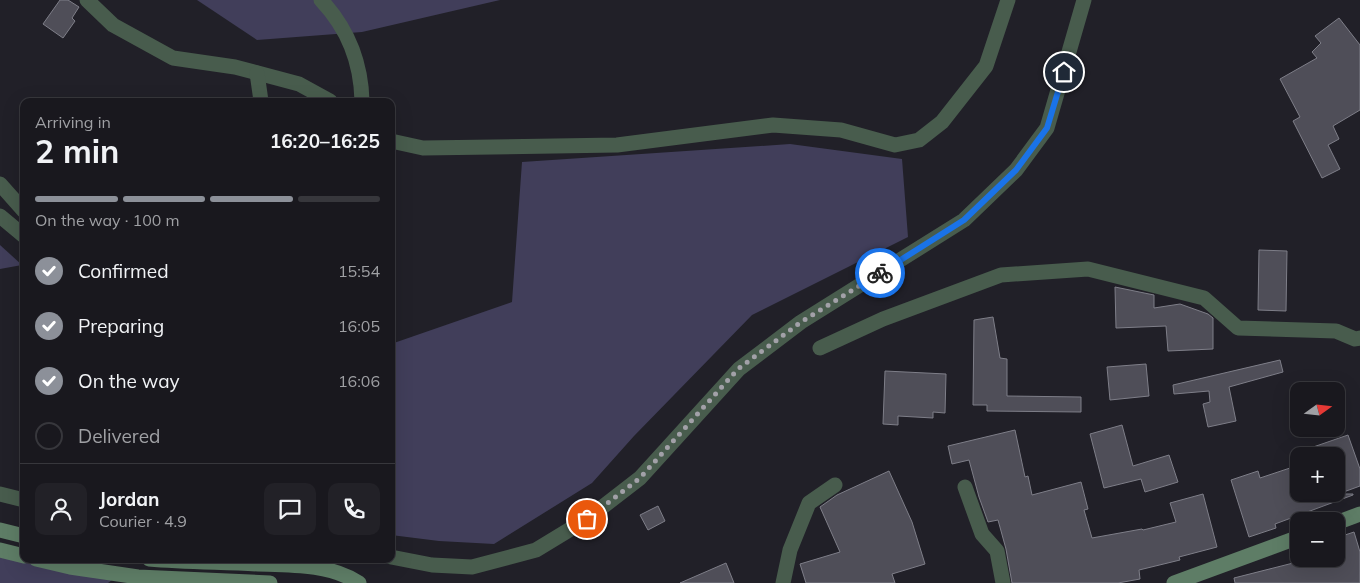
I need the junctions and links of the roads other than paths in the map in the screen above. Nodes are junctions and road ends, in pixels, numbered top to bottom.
1 (87, 0) edge
2 (322, 0) edge
3 (1008, 0) edge
4 (1084, 0) edge
5 (257, 72) junction
6 (261, 98) edge
7 (325, 98) edge
8 (362, 98) edge
9 (395, 142) edge
10 (0, 184) edge
11 (20, 206) edge
12 (0, 216) edge
13 (20, 233) edge
14 (1360, 338) edge
15 (820, 348) dead end
16 (835, 485) dead end
17 (965, 487) dead end
18 (0, 494) edge
19 (20, 499) edge
20 (1360, 514) edge
21 (1345, 520) edge
22 (0, 530) edge
23 (20, 535) edge
24 (1290, 540) edge
25 (0, 550) edge
26 (20, 555) edge
27 (395, 558) edge
28 (53, 563) edge
29 (152, 563) edge
30 (247, 563) edge
31 (144, 580) edge
32 (270, 583) edge
33 (359, 583) edge
34 (783, 583) edge
35 (1002, 583) edge
36 (1174, 583) edge

1 - 5 street
2 - 8 street
3 - 9 street
4 - 27 street
5 - 6 street
5 - 7 street
10 - 11 street
12 - 13 street
14 - 15 street
16 - 34 street
17 - 35 street
18 - 19 street
20 - 21 main road
22 - 23 main road
24 - 36 main road
25 - 26 main road
28 - 31 main road
29 - 31 main road
30 - 33 main road
31 - 32 main road

